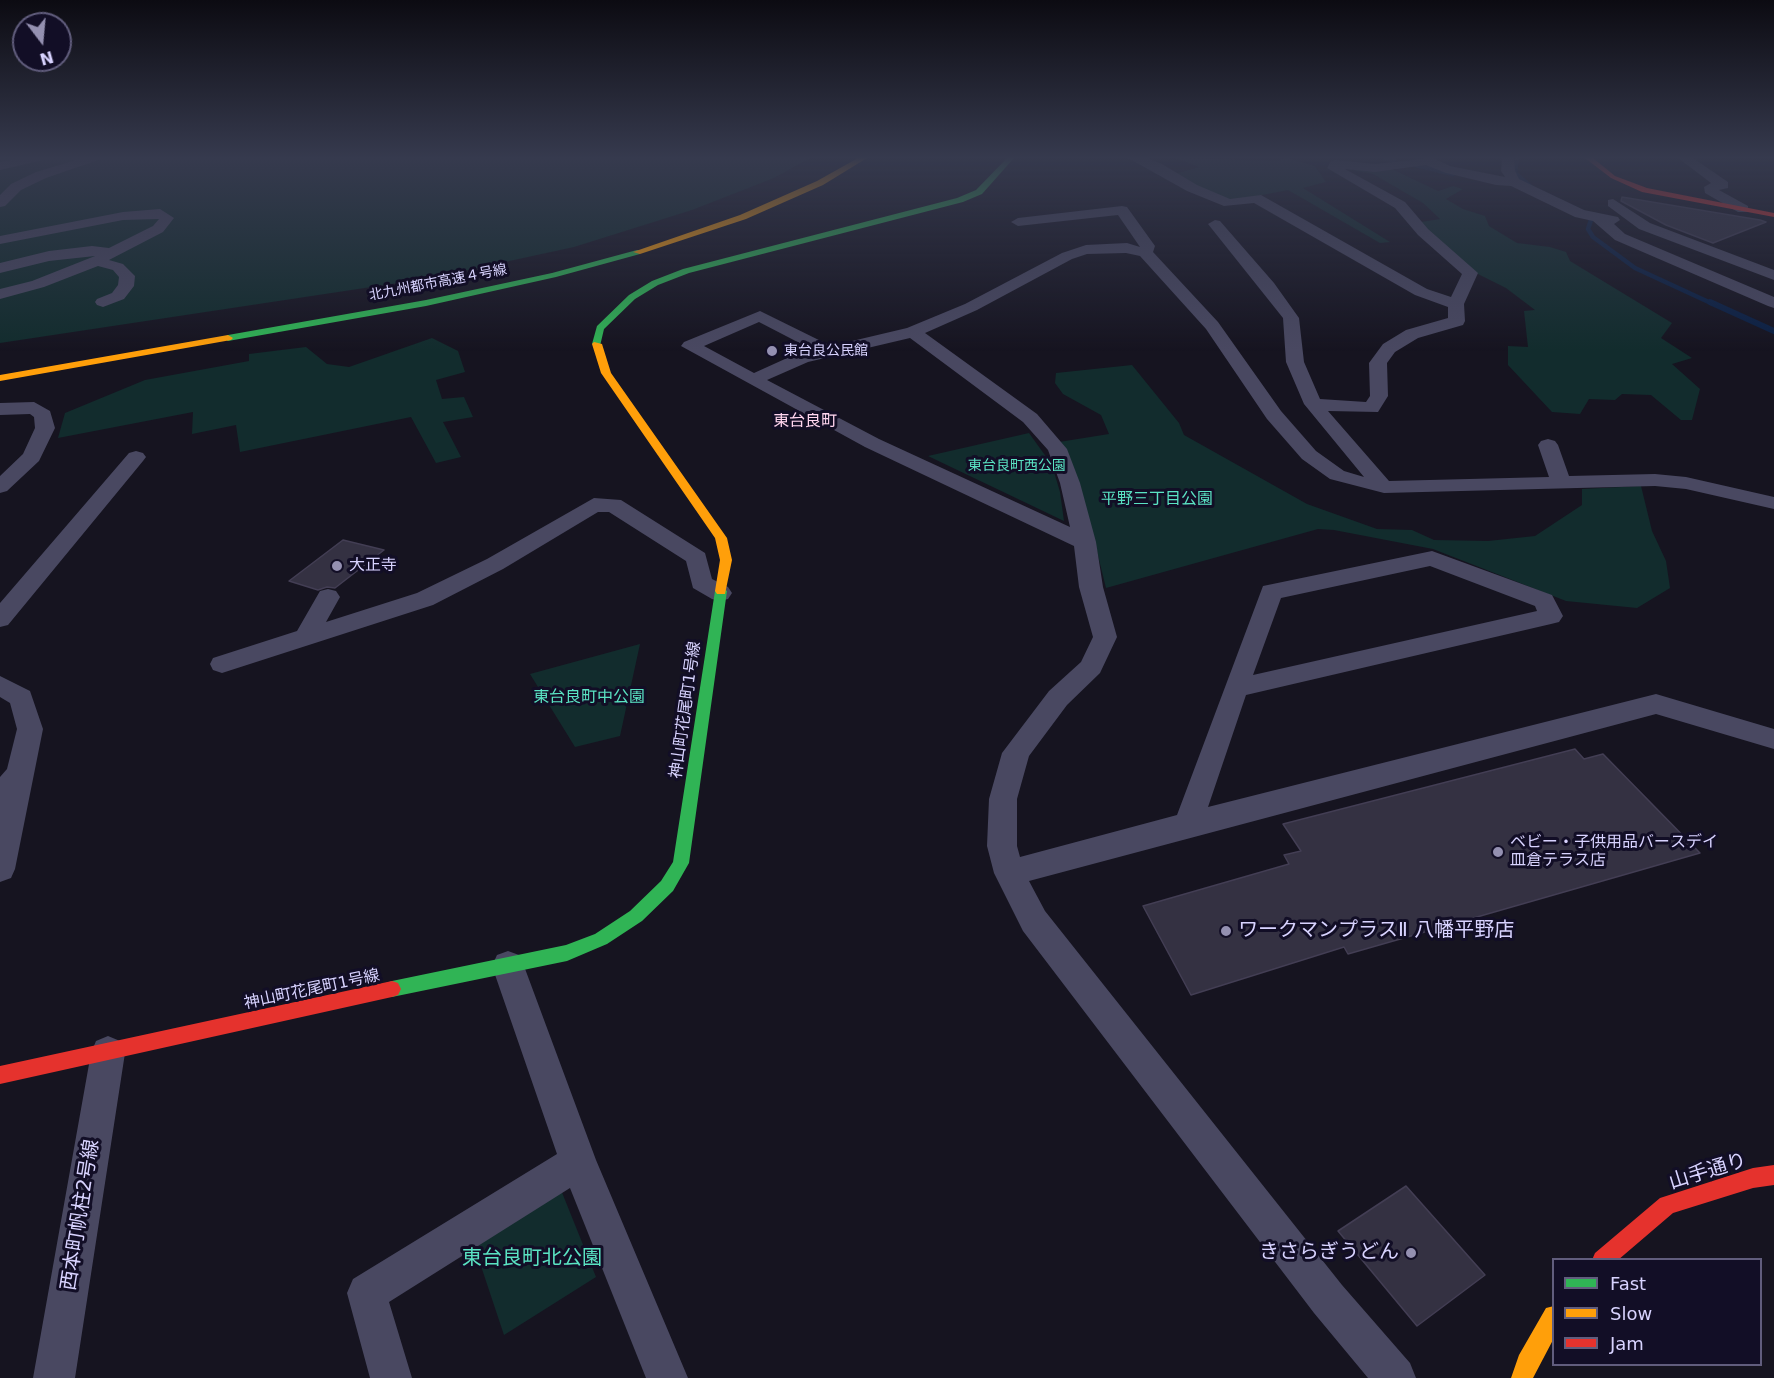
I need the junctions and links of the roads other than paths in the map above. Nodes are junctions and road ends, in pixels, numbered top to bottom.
1 (91, 222) edge
2 (163, 222) edge
3 (727, 222) edge
4 (874, 222) edge
5 (1131, 222) edge
6 (1299, 222) edge
7 (1415, 222) edge
8 (1602, 222) edge
9 (1624, 222) edge
10 (1642, 222) edge
11 (1215, 224) dead end
12 (1644, 226) junction
13 (0, 240) edge
14 (613, 244) dead end
15 (111, 253) junction
16 (1145, 253) junction
17 (573, 255) dead end
18 (95, 261) junction
19 (541, 263) dead end
20 (0, 268) edge
21 (1774, 275) edge
22 (0, 294) edge
23 (424, 296) junction
24 (103, 302) dead end
25 (1774, 303) edge
26 (1456, 304) junction
27 (913, 332) junction
28 (828, 351) junction
29 (0, 365) edge
30 (0, 378) edge
31 (753, 381) junction
32 (1313, 404) junction
33 (0, 408) edge
34 (1548, 445) dead end
35 (136, 457) dead end
36 (1561, 481) junction
37 (0, 487) edge
38 (1384, 487) junction
39 (1774, 503) edge
40 (1085, 542) junction
41 (720, 593) junction
42 (328, 597) dead end
43 (0, 619) edge
44 (306, 637) junction
45 (222, 664) dead end
46 (0, 685) edge
47 (1236, 688) junction
48 (1774, 739) edge
49 (20, 774) junction
50 (0, 795) edge
51 (1188, 824) junction
52 (0, 869) edge
53 (1009, 873) junction
54 (508, 966) junction
55 (108, 1053) junction
56 (0, 1075) edge
57 (578, 1162) junction
58 (1774, 1175) edge
59 (1604, 1258) edge
60 (1552, 1319) edge
61 (661, 1375) edge
62 (54, 1378) edge
63 (391, 1378) edge
64 (1395, 1378) edge
65 (1522, 1378) edge

1 - 13 street
2 - 15 street
3 - 23 main road, 北九州都市高速４号線
4 - 41 main road, 神山町花尾町1号線
5 - 16 street
6 - 26 street
7 - 26 street
8 - 25 street
9 - 12 street
10 - 12 street
11 - 32 street
12 - 21 street
14 - 17 main road
15 - 18 street
15 - 20 street
16 - 27 street
16 - 38 street
18 - 22 street
18 - 24 street
19 - 23 main road, 北九州都市高速４号線
23 - 29 main road, 北九州都市高速４号線
23 - 30 main road, 北九州都市高速４号線
26 - 32 street
27 - 28 street
27 - 40 street
28 - 31 street
28 - 31 street
31 - 40 street
32 - 38 street
33 - 37 street
34 - 36 street
35 - 43 street
36 - 38 street
36 - 39 street
40 - 53 street
41 - 44 street
41 - 54 main road, 神山町花尾町1号線
42 - 44 street
44 - 45 street
46 - 49 street
47 - 47 street
47 - 51 street
48 - 51 street
49 - 50 street
49 - 52 street
51 - 53 street
53 - 64 street
54 - 55 main road, 神山町花尾町1号線
54 - 57 street
55 - 56 main road, 神山町花尾町1号線
55 - 62 street, 西本町帆柱2号線
57 - 61 street
57 - 63 street
58 - 59 main road, 山手通り
60 - 65 main road

